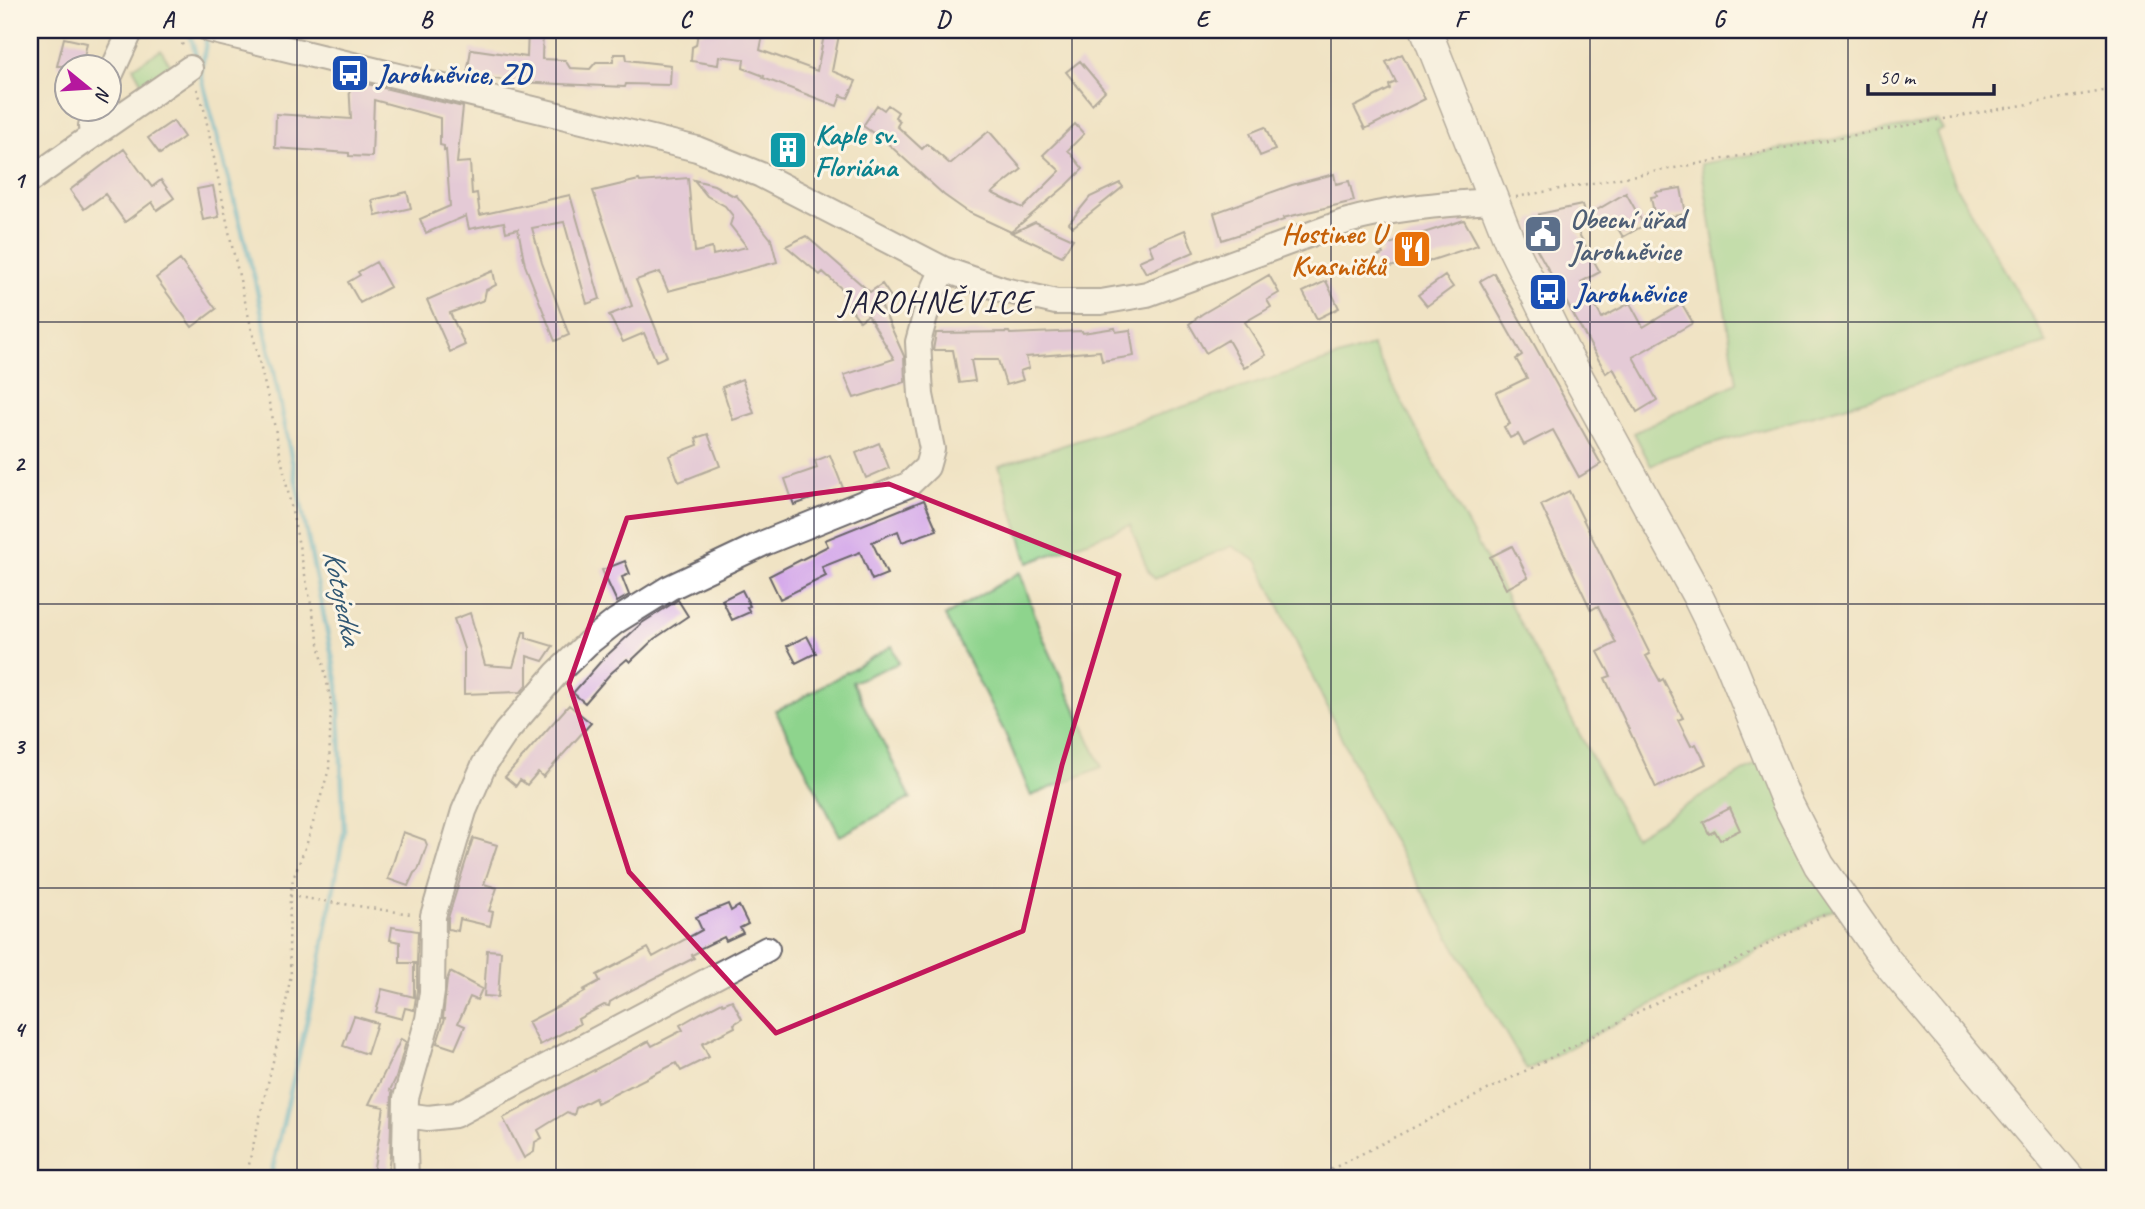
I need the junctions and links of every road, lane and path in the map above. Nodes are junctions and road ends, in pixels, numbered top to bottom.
1 (131, 30) edge
2 (178, 30) edge
3 (211, 30) edge
4 (1426, 30) edge
5 (249, 36) edge
6 (121, 52) edge
7 (190, 68) junction
8 (2115, 89) edge
9 (92, 122) edge
10 (92, 136) junction
11 (30, 180) edge
12 (1492, 201) junction
13 (943, 269) junction
14 (290, 896) junction
15 (1844, 904) junction
16 (433, 916) junction
17 (767, 949) dead end
18 (405, 1115) junction
19 (247, 1179) edge
20 (406, 1179) edge
21 (1312, 1179) edge
22 (2070, 1179) edge

1 - 6 street
2 - 7 path
3 - 5 street
4 - 12 main road
5 - 13 street
7 - 10 street
7 - 14 path
8 - 12 path
9 - 10 street
10 - 11 street
12 - 13 street
12 - 15 main road
13 - 16 street
14 - 16 path
14 - 19 path
15 - 21 path
15 - 22 main road
16 - 18 street
17 - 18 street
18 - 20 street

